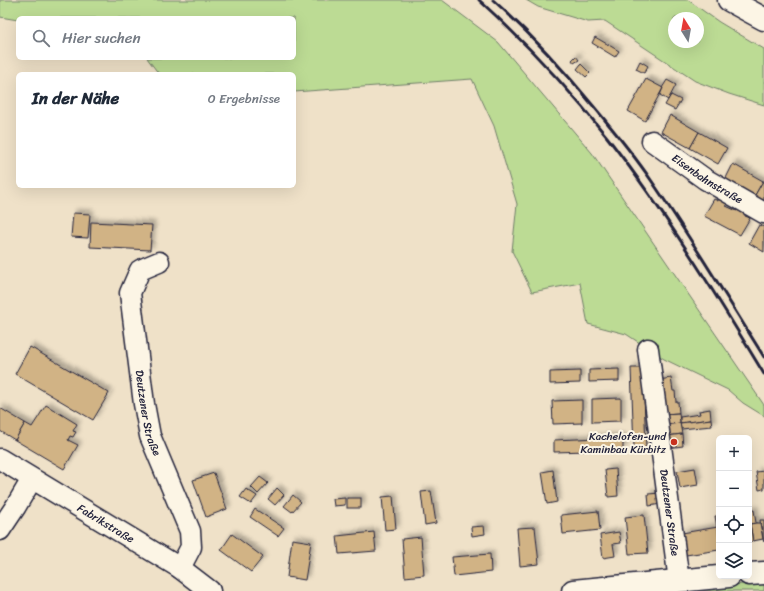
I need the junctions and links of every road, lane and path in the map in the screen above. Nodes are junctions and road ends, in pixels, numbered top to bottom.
1 (740, 3) edge
2 (764, 19) edge
3 (652, 141) dead end
4 (764, 213) edge
5 (159, 262) dead end
6 (648, 349) dead end
7 (0, 460) edge
8 (32, 479) junction
9 (0, 530) edge
10 (180, 568) junction
11 (764, 573) edge
12 (752, 574) edge
13 (716, 577) edge
14 (679, 581) junction
15 (210, 591) edge
16 (574, 591) edge

1 - 2 main road
3 - 4 street, Eisenbahnstraße
5 - 10 street, Deutzener Straße
6 - 14 street, Deutzener Straße
7 - 8 street, Fabrikstraße
8 - 9 street
8 - 10 street, Fabrikstraße
10 - 15 street, Fabrikstraße
11 - 12 main road
13 - 14 main road
14 - 16 main road

